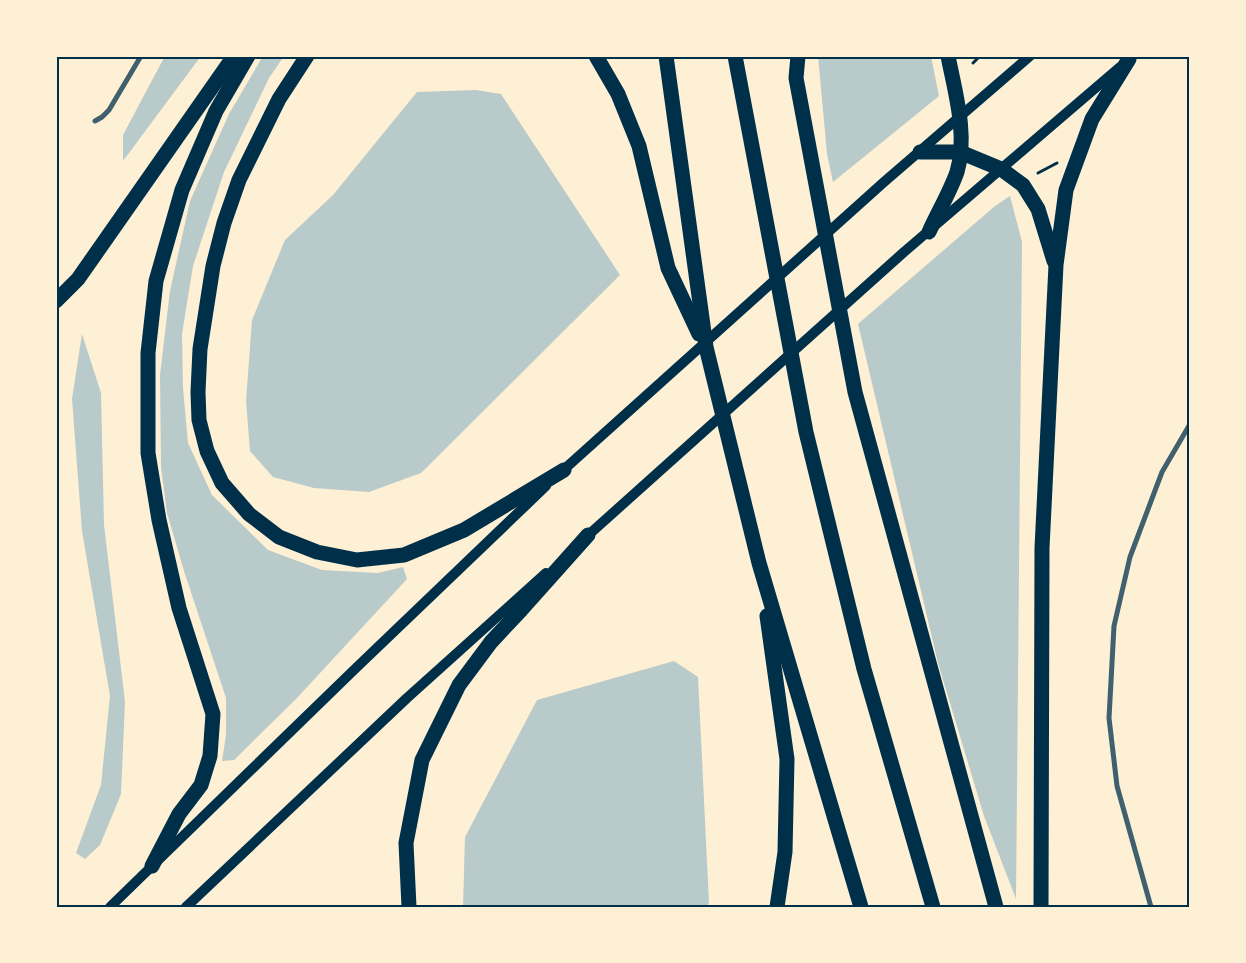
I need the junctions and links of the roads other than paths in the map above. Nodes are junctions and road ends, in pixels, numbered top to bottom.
1 (141, 56) edge
2 (234, 56) edge
3 (248, 56) edge
4 (306, 56) edge
5 (596, 56) edge
6 (666, 56) edge
7 (736, 56) edge
8 (798, 56) edge
9 (948, 56) edge
10 (1030, 56) edge
11 (1130, 58) edge
12 (960, 117) junction
13 (95, 121) dead end
14 (920, 152) junction
15 (960, 152) junction
16 (1001, 169) junction
17 (929, 232) junction
18 (1056, 265) junction
19 (56, 301) edge
20 (706, 347) junction
21 (1190, 424) edge
22 (564, 470) junction
23 (588, 535) junction
24 (759, 563) junction
25 (152, 866) junction
26 (110, 907) edge
27 (186, 907) edge
28 (409, 907) edge
29 (777, 907) edge
30 (861, 907) edge
31 (933, 907) edge
32 (996, 907) edge
33 (1041, 907) edge
34 (1151, 907) edge

1 - 13 street
2 - 19 highway
3 - 25 highway
4 - 22 highway
5 - 20 highway
6 - 20 highway
7 - 31 highway
8 - 32 highway
9 - 12 highway
10 - 12 main road
11 - 16 main road
11 - 18 highway
12 - 14 main road
12 - 15 highway
14 - 15 highway
14 - 22 main road
15 - 16 highway
15 - 17 highway
16 - 17 main road
16 - 18 highway
17 - 23 main road
18 - 33 highway
20 - 24 highway
21 - 34 street
22 - 25 main road
23 - 27 main road
23 - 28 highway
24 - 29 highway
24 - 30 highway
25 - 26 main road

